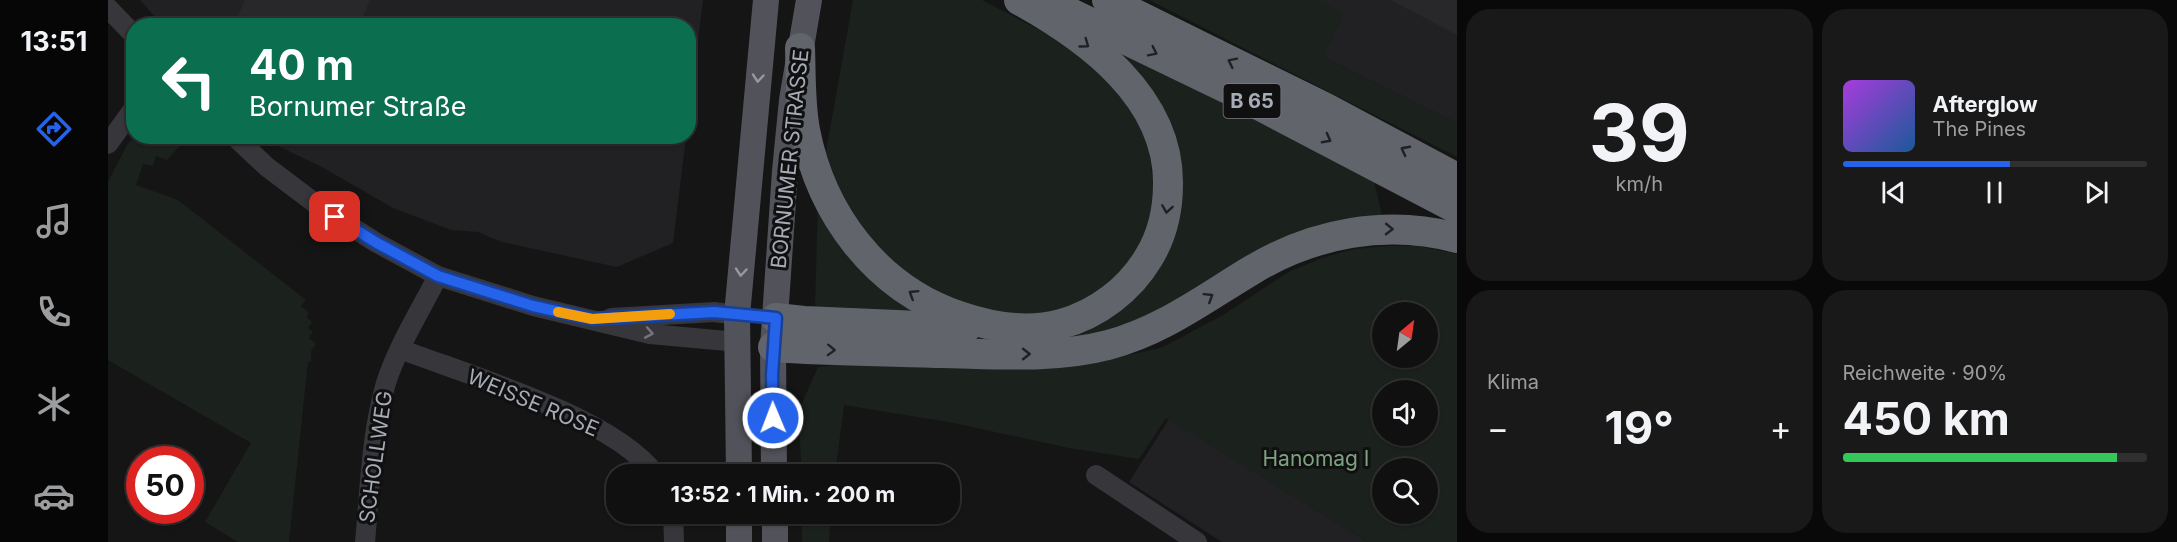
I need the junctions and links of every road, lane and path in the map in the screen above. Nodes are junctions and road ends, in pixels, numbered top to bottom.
1 (766, 0) edge
2 (809, 0) edge
3 (1019, 0) edge
4 (1043, 0) edge
5 (1107, 0) edge
6 (108, 8) edge
7 (126, 27) edge
8 (800, 48) junction
9 (126, 119) edge
10 (108, 144) edge
11 (243, 144) edge
12 (1457, 178) edge
13 (1457, 209) edge
14 (1457, 238) edge
15 (438, 276) junction
16 (737, 315) junction
17 (592, 319) junction
18 (1026, 330) junction
19 (774, 332) junction
20 (738, 342) junction
21 (400, 349) junction
22 (648, 464) edge
23 (739, 464) edge
24 (774, 464) edge
25 (1096, 475) dead end
26 (673, 524) edge
27 (739, 524) edge
28 (775, 524) edge
29 (365, 542) edge
30 (674, 542) edge
31 (739, 542) edge
32 (775, 542) edge
33 (1197, 542) edge

1 -> 16 main road, BORNUMER STRASSE
2 - 8 main road, BORNUMER STRASSE
3 -> 18 highway
4 -> 13 highway, B 65
12 -> 5 highway, B 65
6 - 7 street
18 -> 8 highway
8 - 19 main road, BORNUMER STRASSE
9 - 10 street
11 - 15 street
19 -> 14 highway
15 - 17 street
15 - 21 street, SCHOLLWEG
16 - 17 street
16 - 19 main road
16 - 20 main road, BORNUMER STRASSE
17 -> 20 street
18 - 19 highway
19 - 20 main road
19 - 24 main road, BORNUMER STRASSE
20 - 23 main road, BORNUMER STRASSE
21 - 22 street, WEISSE ROSE
21 - 29 street, SCHOLLWEG
25 - 33 street
26 - 30 street
27 - 31 main road
28 - 32 main road

